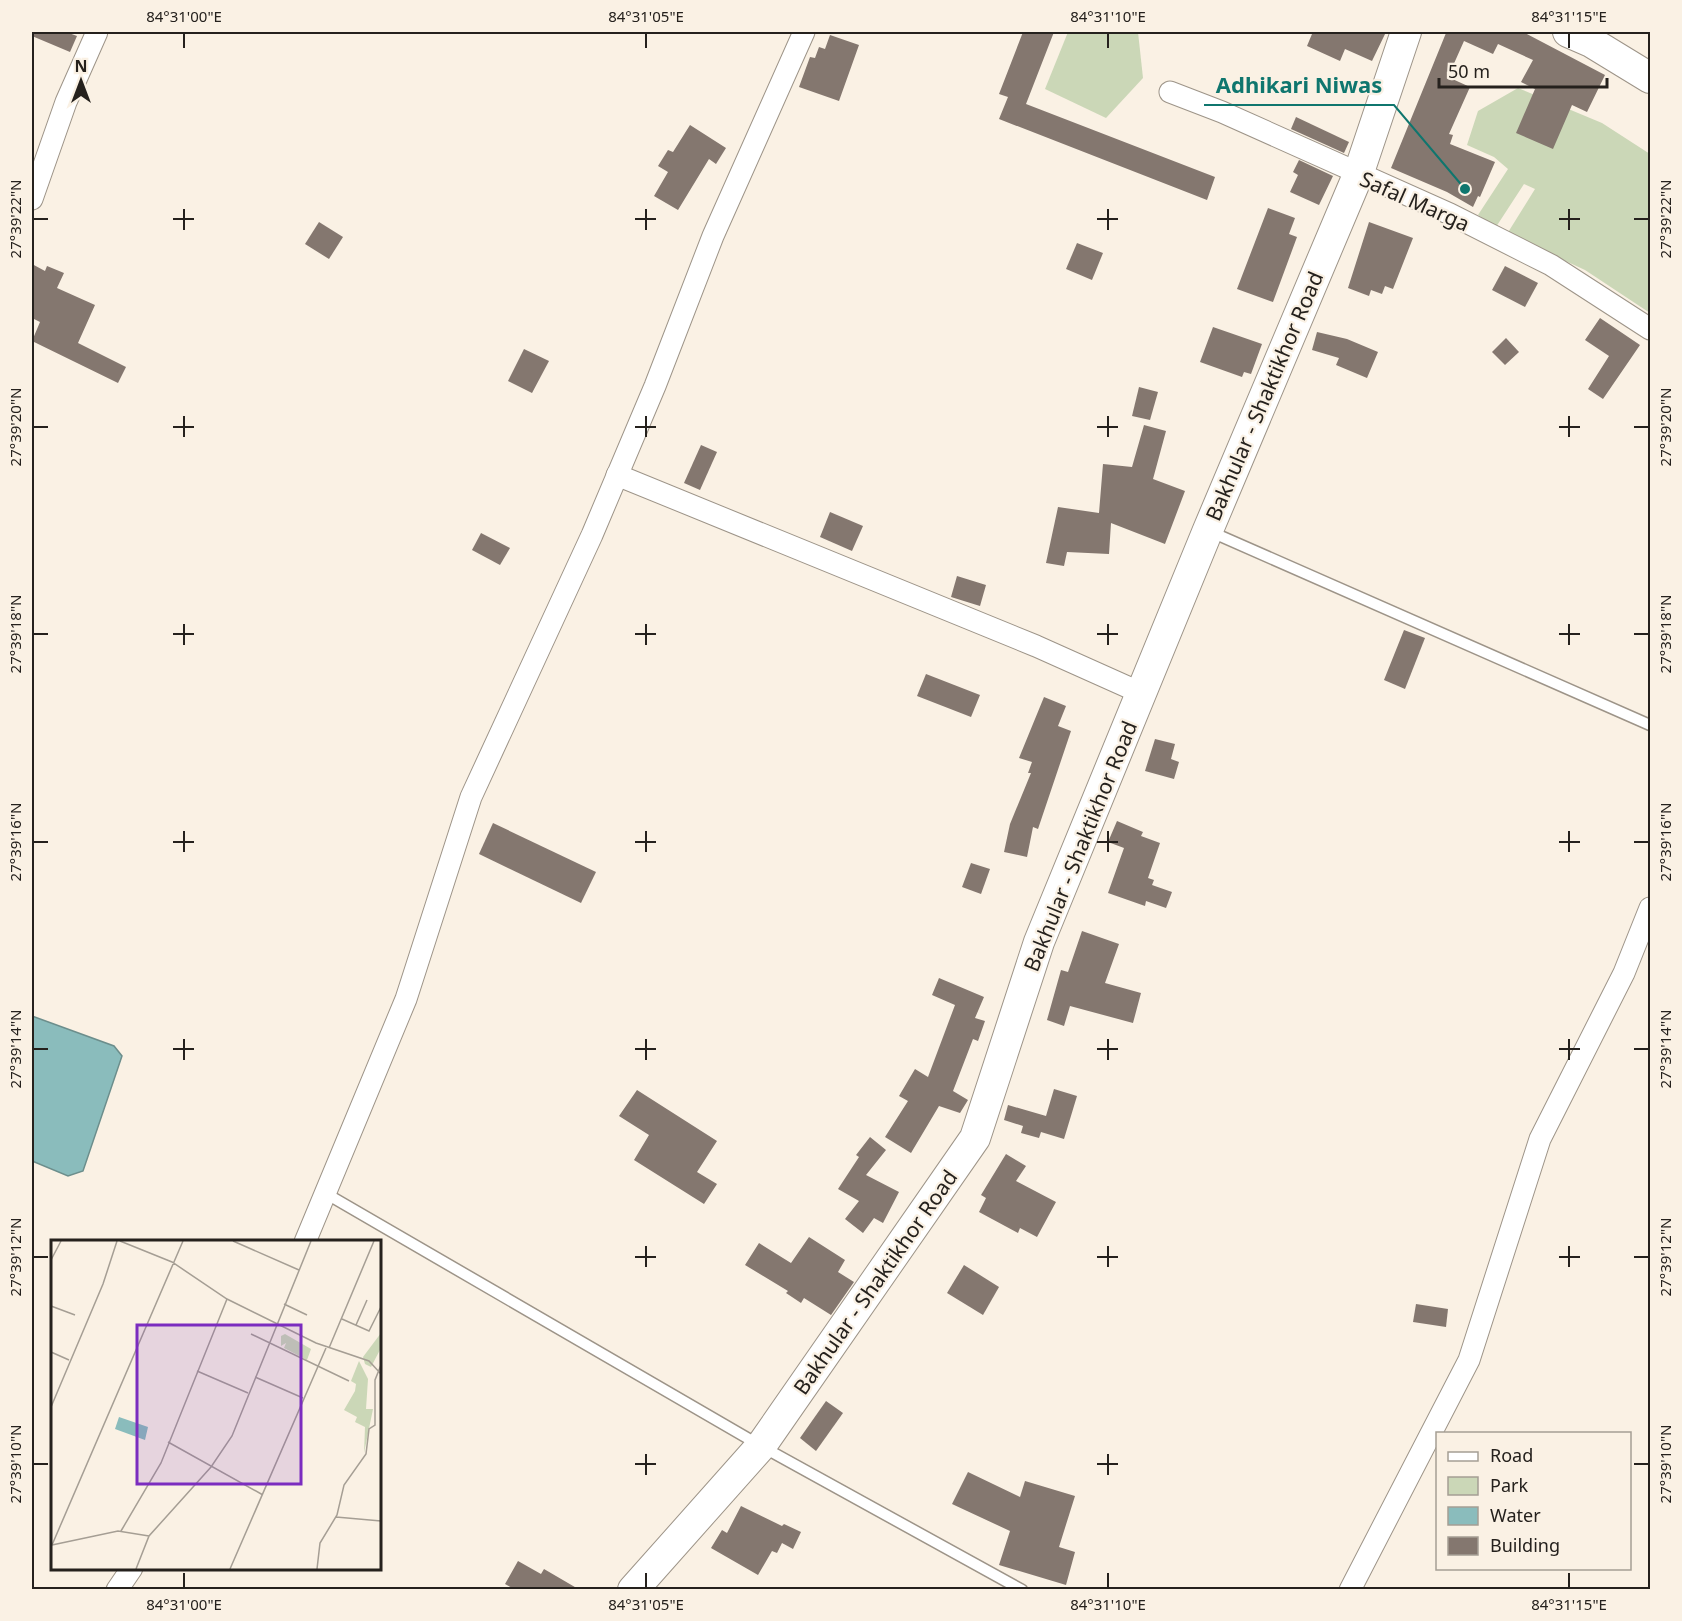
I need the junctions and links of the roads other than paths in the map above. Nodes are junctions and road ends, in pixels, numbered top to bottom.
1 (97, 32) edge
2 (804, 32) edge
3 (1406, 32) edge
4 (1568, 32) edge
5 (1650, 78) edge
6 (1170, 92) dead end
7 (1358, 175) junction
8 (32, 199) edge
9 (1650, 329) edge
10 (617, 474) junction
11 (1208, 530) junction
12 (1141, 693) junction
13 (1650, 725) edge
14 (1650, 908) edge
15 (325, 1193) junction
16 (306, 1240) edge
17 (761, 1446) junction
18 (131, 1570) edge
19 (117, 1590) edge
20 (633, 1590) edge
21 (1022, 1590) edge
22 (1350, 1590) edge

1 - 8 street
2 - 10 street
3 - 7 street, Bakhular - Shaktikhor Road
4 - 5 street
6 - 7 street, Safal Marga
7 - 9 street, Safal Marga
7 - 11 street, Bakhular - Shaktikhor Road
10 - 12 street
10 - 15 street
11 - 12 street, Bakhular - Shaktikhor Road
11 - 13 lane
12 - 17 street, Bakhular - Shaktikhor Road
14 - 22 street
15 - 16 street
15 - 17 lane
17 - 20 street, Bakhular - Shaktikhor Road
17 - 21 lane
18 - 19 street

